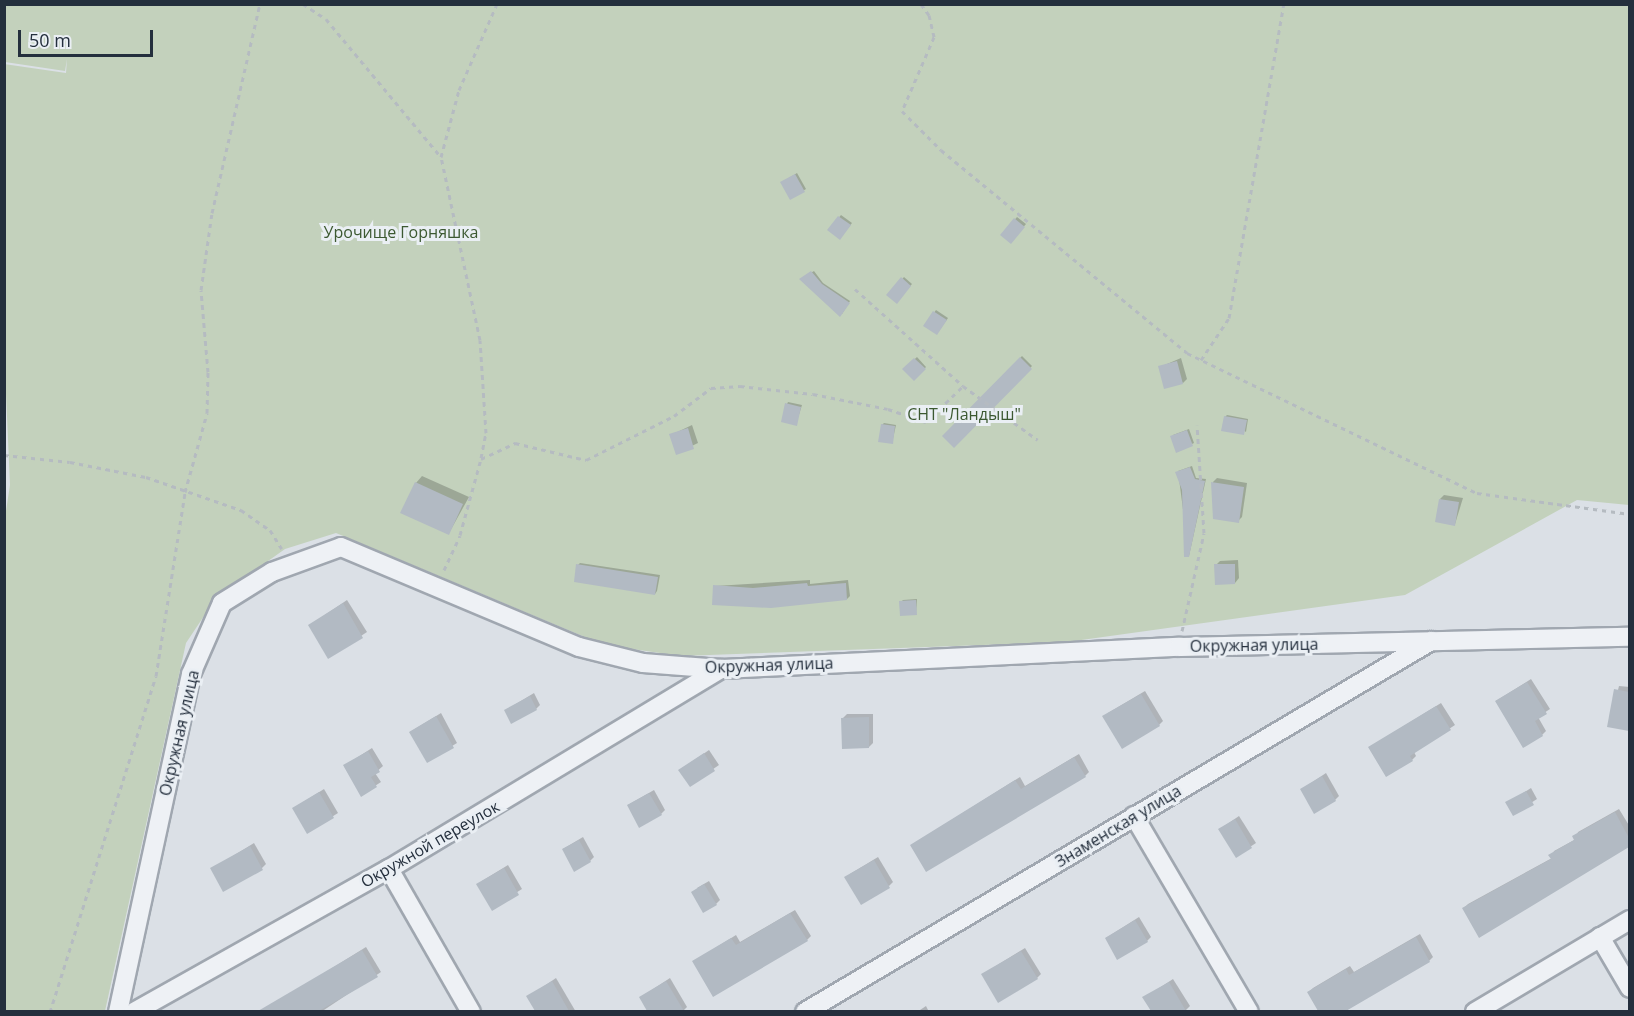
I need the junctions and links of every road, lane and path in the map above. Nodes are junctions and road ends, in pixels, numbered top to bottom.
1 (260, 4) edge
2 (303, 4) edge
3 (497, 4) edge
4 (921, 4) edge
5 (1284, 4) edge
6 (441, 156) junction
7 (855, 289) dead end
8 (1201, 360) junction
9 (963, 386) junction
10 (1197, 425) dead end
11 (1038, 440) dead end
12 (4, 455) edge
13 (481, 459) junction
14 (185, 492) junction
15 (1629, 514) edge
16 (292, 565) junction
17 (436, 588) junction
18 (1629, 636) edge
19 (1432, 641) junction
20 (1179, 647) junction
21 (720, 669) junction
22 (1134, 816) junction
23 (389, 869) junction
24 (1629, 920) edge
25 (1600, 937) junction
26 (1629, 988) edge
27 (50, 1011) edge
28 (118, 1011) edge
29 (134, 1011) edge
30 (471, 1011) edge
31 (805, 1011) edge
32 (1249, 1011) edge
33 (1475, 1011) edge

1 - 14 path
2 - 6 path
3 - 6 path
4 - 8 path
5 - 8 path
6 - 13 path
7 - 9 path
8 - 15 path
9 - 11 path
9 - 13 path
10 - 20 path
12 - 14 path
13 - 17 path
14 - 16 path
14 - 27 path
16 - 17 street, Окружная улица
16 - 28 street, Окружная улица
17 - 21 street, Окружная улица
18 - 19 street, Окружная улица
19 - 20 street, Окружная улица
19 - 22 street, Знаменская улица
20 - 21 street, Окружная улица
21 - 23 street, Окружной переулок
22 - 31 street, Знаменская улица
22 - 32 street
23 - 29 street, Окружной переулок
23 - 30 street
24 - 25 street
25 - 26 street
25 - 33 street

